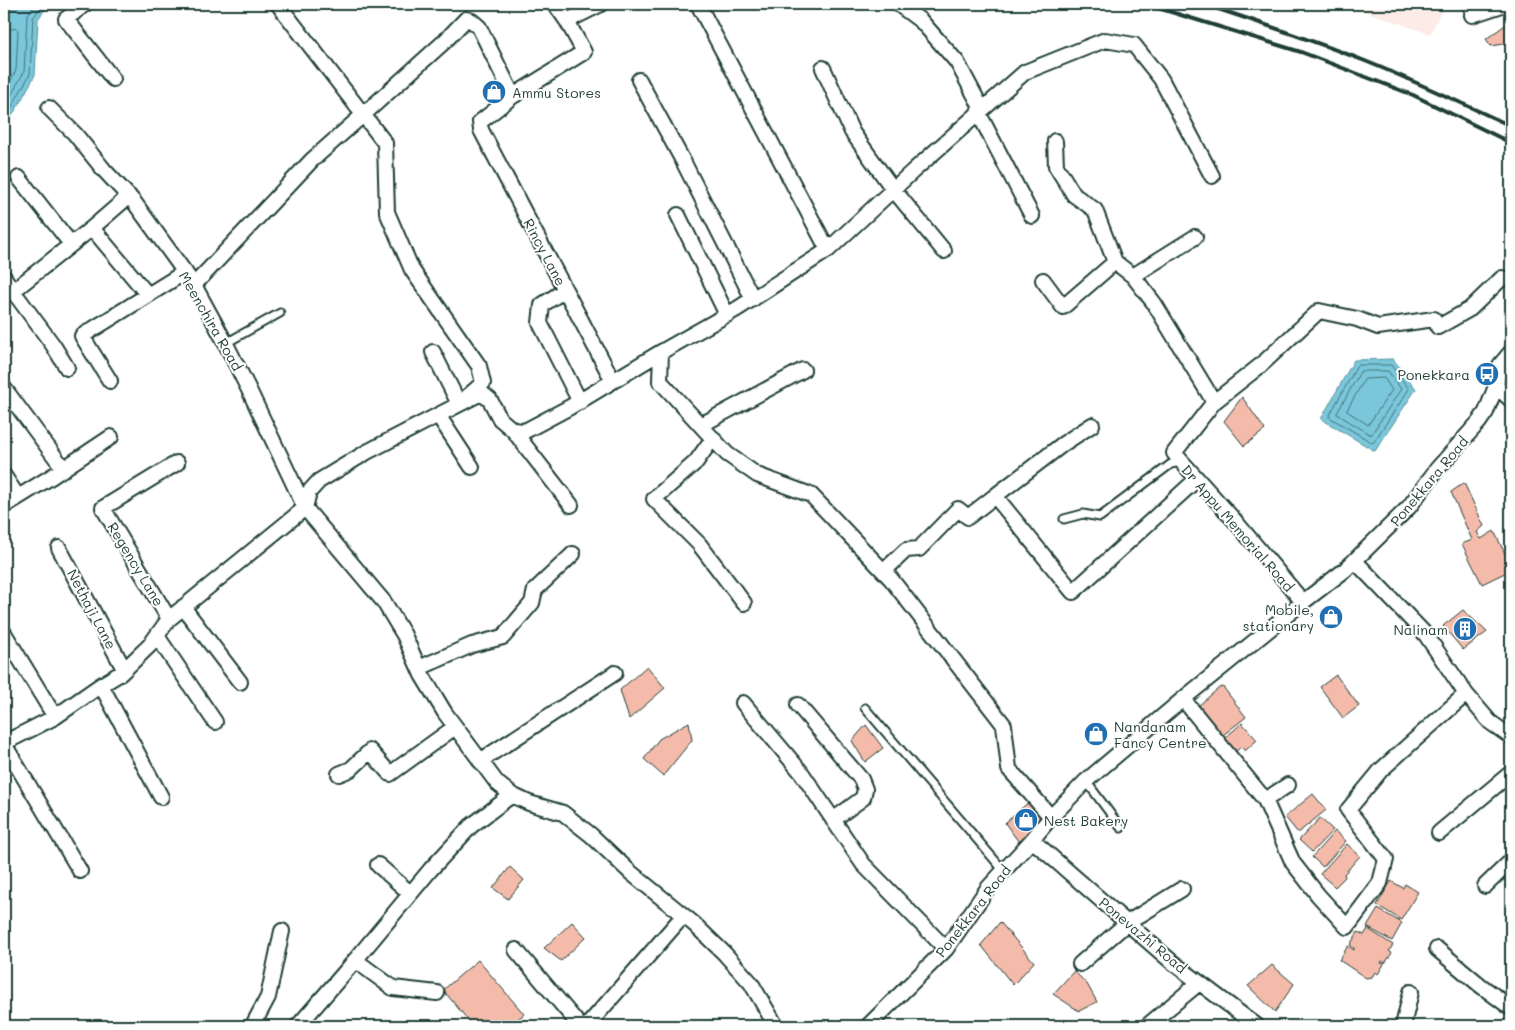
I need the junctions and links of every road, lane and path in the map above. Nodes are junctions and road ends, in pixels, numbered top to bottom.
1 (85, 4) edge
2 (278, 4) edge
3 (556, 4) edge
4 (601, 4) edge
5 (698, 4) edge
6 (898, 4) edge
7 (1505, 4) edge
8 (1468, 9) edge
9 (567, 21) junction
10 (822, 68) dead end
11 (113, 79) dead end
12 (639, 80) dead end
13 (513, 96) junction
14 (49, 108) dead end
15 (980, 111) junction
16 (364, 115) junction
17 (1055, 141) dead end
18 (1212, 176) dead end
19 (19, 178) dead end
20 (893, 189) junction
21 (129, 196) junction
22 (678, 215) dead end
23 (1032, 216) dead end
24 (92, 228) junction
25 (1195, 238) dead end
26 (71, 244) junction
27 (828, 250) junction
28 (944, 251) dead end
29 (1116, 262) junction
30 (185, 272) junction
31 (1133, 276) junction
32 (4, 277) edge
33 (1502, 278) dead end
34 (1043, 280) dead end
35 (194, 285) junction
36 (566, 290) junction
37 (13, 291) junction
38 (148, 294) junction
39 (753, 299) junction
40 (280, 313) dead end
41 (727, 315) junction
42 (226, 343) junction
43 (432, 352) dead end
44 (660, 352) junction
45 (1511, 352) edge
46 (67, 368) dead end
47 (804, 370) dead end
48 (110, 381) dead end
49 (613, 381) junction
50 (1496, 386) junction
51 (4, 388) edge
52 (1511, 400) edge
53 (580, 402) junction
54 (1214, 402) junction
55 (458, 404) junction
56 (438, 415) junction
57 (701, 425) junction
58 (1092, 425) dead end
59 (513, 430) junction
60 (111, 436) dead end
61 (713, 438) junction
62 (1178, 458) junction
63 (176, 463) dead end
64 (472, 467) dead end
65 (64, 469) junction
66 (4, 476) edge
67 (1197, 480) junction
68 (995, 496) junction
69 (18, 497) junction
70 (571, 505) dead end
71 (4, 506) edge
72 (305, 508) junction
73 (1064, 520) dead end
74 (59, 548) dead end
75 (573, 554) dead end
76 (1355, 561) junction
77 (884, 571) junction
78 (1303, 602) junction
79 (744, 603) dead end
80 (183, 608) junction
81 (169, 619) junction
82 (4, 633) edge
83 (156, 636) junction
84 (419, 668) junction
85 (124, 670) junction
86 (615, 673) dead end
87 (240, 682) dead end
88 (101, 685) junction
89 (1466, 694) junction
90 (1183, 699) junction
91 (742, 703) dead end
92 (798, 705) dead end
93 (865, 708) dead end
94 (55, 717) junction
95 (215, 722) dead end
96 (455, 727) junction
97 (1511, 737) edge
98 (4, 743) edge
99 (480, 761) junction
100 (1511, 773) edge
101 (340, 774) dead end
102 (1086, 782) junction
103 (1288, 785) dead end
104 (512, 795) junction
105 (161, 797) dead end
106 (1265, 800) junction
107 (1051, 817) junction
108 (834, 820) junction
109 (1121, 828) dead end
110 (1439, 834) dead end
111 (1032, 840) junction
112 (1511, 861) edge
113 (378, 865) dead end
114 (80, 871) dead end
115 (1004, 871) junction
116 (1485, 886) dead end
117 (1182, 889) dead end
118 (410, 893) junction
119 (683, 916) junction
120 (1127, 923) junction
121 (282, 931) dead end
122 (1437, 948) dead end
123 (946, 949) junction
124 (516, 950) dead end
125 (355, 960) junction
126 (1080, 964) dead end
127 (1199, 982) junction
128 (1411, 992) dead end
129 (437, 993) dead end
130 (1511, 1008) edge
131 (254, 1026) edge
132 (298, 1026) edge
133 (580, 1026) edge
134 (587, 1026) edge
135 (776, 1026) edge
136 (868, 1026) edge
137 (1147, 1026) edge
138 (1256, 1026) edge
139 (1403, 1026) edge

1 - 11 street
2 - 16 street
3 - 9 street
4 - 9 street
5 - 27 street
6 - 15 street
7 - 8 street
9 - 13 street
10 - 20 street
12 - 39 street
13 - 16 street
13 - 36 street, Rincy Lane
14 - 21 street, Meenchira Road
15 - 18 street
15 - 20 street
15 - 23 street
16 - 35 street
16 - 55 street
17 - 29 street
19 - 26 street
20 - 27 street
20 - 28 street
21 - 24 street
21 - 30 street, Meenchira Road
22 - 41 street
24 - 26 street
24 - 38 street
25 - 31 street
26 - 37 street
27 - 39 street
29 - 31 street
29 - 34 street
30 - 35 street, Meenchira Road
30 - 38 street
31 - 54 street
32 - 37 street
33 - 54 street
35 - 42 street, Meenchira Road
36 - 49 street, Rincy Lane
36 - 53 street
37 - 46 street
38 - 48 street
39 - 41 street
40 - 42 lane
41 - 44 street
42 - 72 street, Meenchira Road
43 - 55 street
44 - 49 street
44 - 57 street
45 - 50 street, Ponekkara Road
47 - 57 street
49 - 53 street
50 - 52 street
50 - 76 street, Ponekkara Road
51 - 65 street
53 - 59 street
54 - 62 street
55 - 56 street
55 - 59 street
56 - 64 street
56 - 72 street
57 - 61 street
58 - 68 street
59 - 70 street
60 - 65 street
61 - 77 street
61 - 79 street
62 - 67 street, Dr Appu Memorial Road
62 - 73 lane
63 - 81 street, Regency Lane
65 - 69 street
66 - 69 street
67 - 68 street
67 - 78 street, Dr Appu Memorial Road
68 - 77 street
69 - 71 street
72 - 80 street
72 - 84 street, Meenchira Road
74 - 85 street, Nethaji Lane
75 - 84 street
76 - 78 street, Ponekkara Road
76 - 89 street
77 - 107 street
78 - 90 street, Ponekkara Road
80 - 81 street
80 - 87 street
81 - 83 street
82 - 94 street
83 - 85 street
83 - 95 street
84 - 96 street, Meenchira Road
85 - 88 street
86 - 99 street
88 - 94 street
88 - 105 street
89 - 97 street
89 - 106 street
90 - 102 street, Ponekkara Road
90 - 106 street
91 - 108 street
92 - 108 street
93 - 115 lane
94 - 98 street
96 - 99 street, Meenchira Road
96 - 101 street
98 - 114 street
99 - 104 street, Meenchira Road
100 - 110 street
102 - 107 street, Ponekkara Road
102 - 109 lane
103 - 106 street
104 - 118 street
104 - 119 street, Meenchira Road
107 - 111 street, Ponekkara Road
108 - 123 street
111 - 115 street, Ponekkara Road
111 - 120 street, Ponevazhi Road
112 - 116 street
113 - 118 street
115 - 123 street, Ponekkara Road
117 - 120 street
118 - 125 street
119 - 134 street
119 - 135 street, Meenchira Road
120 - 126 street
120 - 127 street, Ponevazhi Road
121 - 131 street
122 - 130 street
123 - 136 street, Ponekkara Road
124 - 133 street
125 - 129 street
125 - 132 street
127 - 137 street
127 - 138 street, Ponevazhi Road
128 - 139 street

